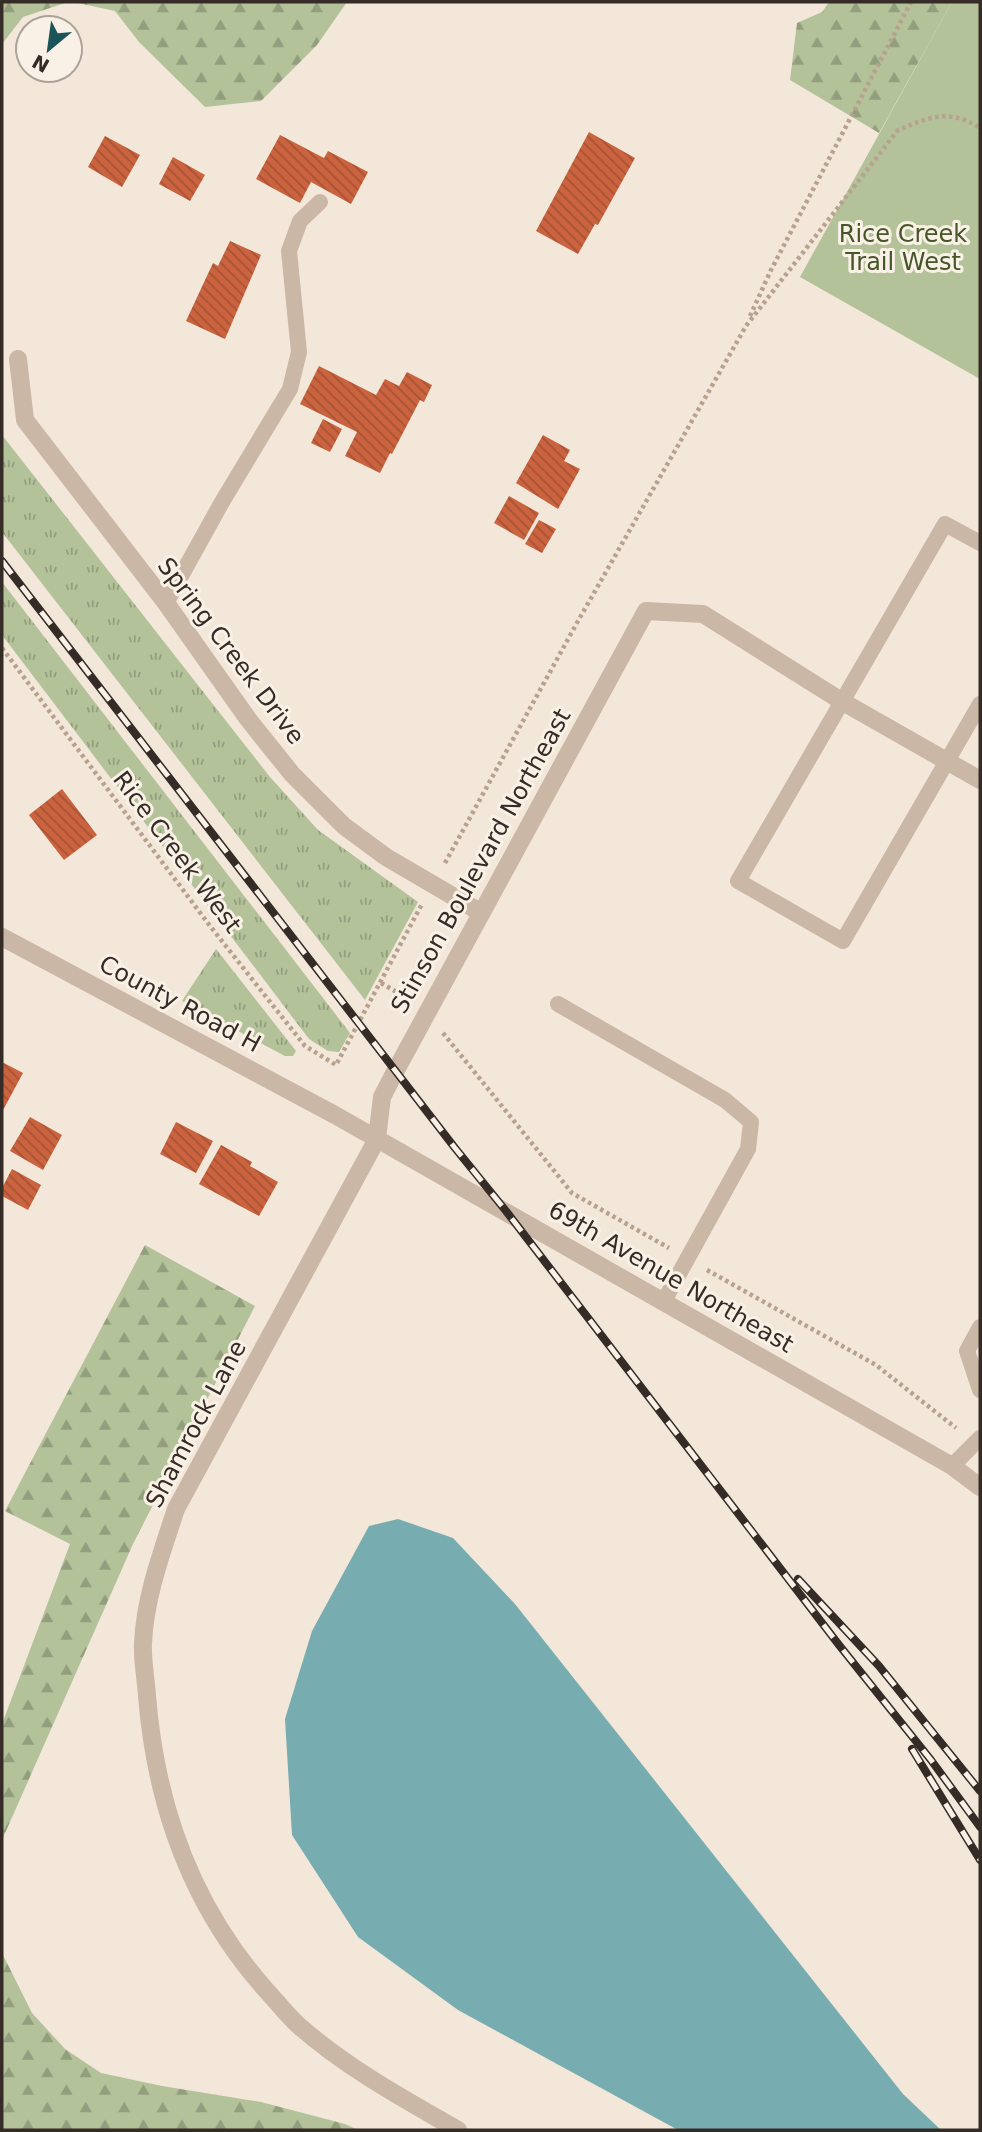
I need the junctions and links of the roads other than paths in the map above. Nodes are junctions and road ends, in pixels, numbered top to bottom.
1 (320, 202) dead end
2 (18, 359) dead end
3 (980, 542) edge
4 (166, 603) junction
5 (843, 702) junction
6 (980, 704) edge
7 (947, 761) junction
8 (980, 780) edge
9 (481, 912) junction
10 (2, 937) edge
11 (558, 1004) dead end
12 (335, 1115) joint
13 (377, 1139) junction
14 (664, 1301) junction
15 (980, 1327) edge
16 (980, 1390) edge
17 (978, 1440) edge
18 (952, 1466) junction
19 (980, 1487) edge
20 (458, 2130) edge

1 - 4 lane
2 - 4 street, Spring Creek Drive
3 - 5 lane
4 - 9 street, Spring Creek Drive
5 - 7 street
5 - 7 lane
5 - 9 street, Stinson Boulevard Northeast
6 - 7 lane
7 - 8 street
9 - 13 street, Stinson Boulevard Northeast
10 - 12 street, County Road H
11 - 14 lane
12 - 13 street, 69th Avenue Northeast
13 - 14 street, 69th Avenue Northeast
13 - 20 street, Shamrock Lane
14 - 18 street, 69th Avenue Northeast
15 - 16 lane
17 - 18 lane
18 - 19 street, 69th Avenue Northeast

